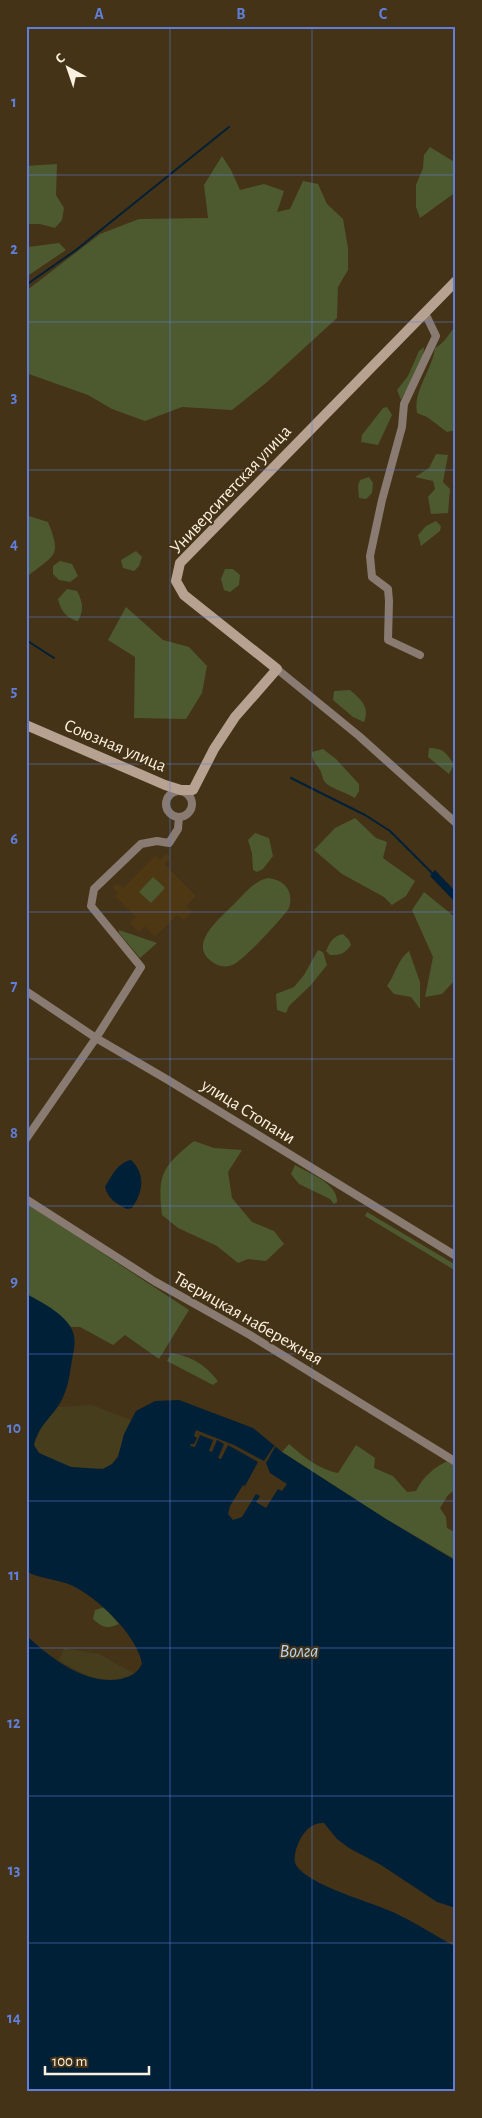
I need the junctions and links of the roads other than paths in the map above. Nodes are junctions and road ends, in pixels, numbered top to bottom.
1 (456, 281) edge
2 (425, 313) junction
3 (420, 655) dead end
4 (277, 669) junction
5 (26, 725) edge
6 (181, 790) junction
7 (192, 794) junction
8 (180, 817) junction
9 (456, 823) edge
10 (26, 991) edge
11 (96, 1038) junction
12 (26, 1139) edge
13 (26, 1199) edge
14 (456, 1256) edge
15 (456, 1462) edge

1 - 2 street, Университетская улица
2 - 3 street
2 - 4 street, Университетская улица
4 - 7 street
4 - 9 street
5 - 6 street, Союзная улица
6 - 7 street, Союзная улица
6 - 8 street
7 - 8 street
8 - 11 street
10 - 11 street, улица Стопани
11 - 12 street
11 - 14 street, улица Стопани
13 - 15 street, Тверицкая набережная

